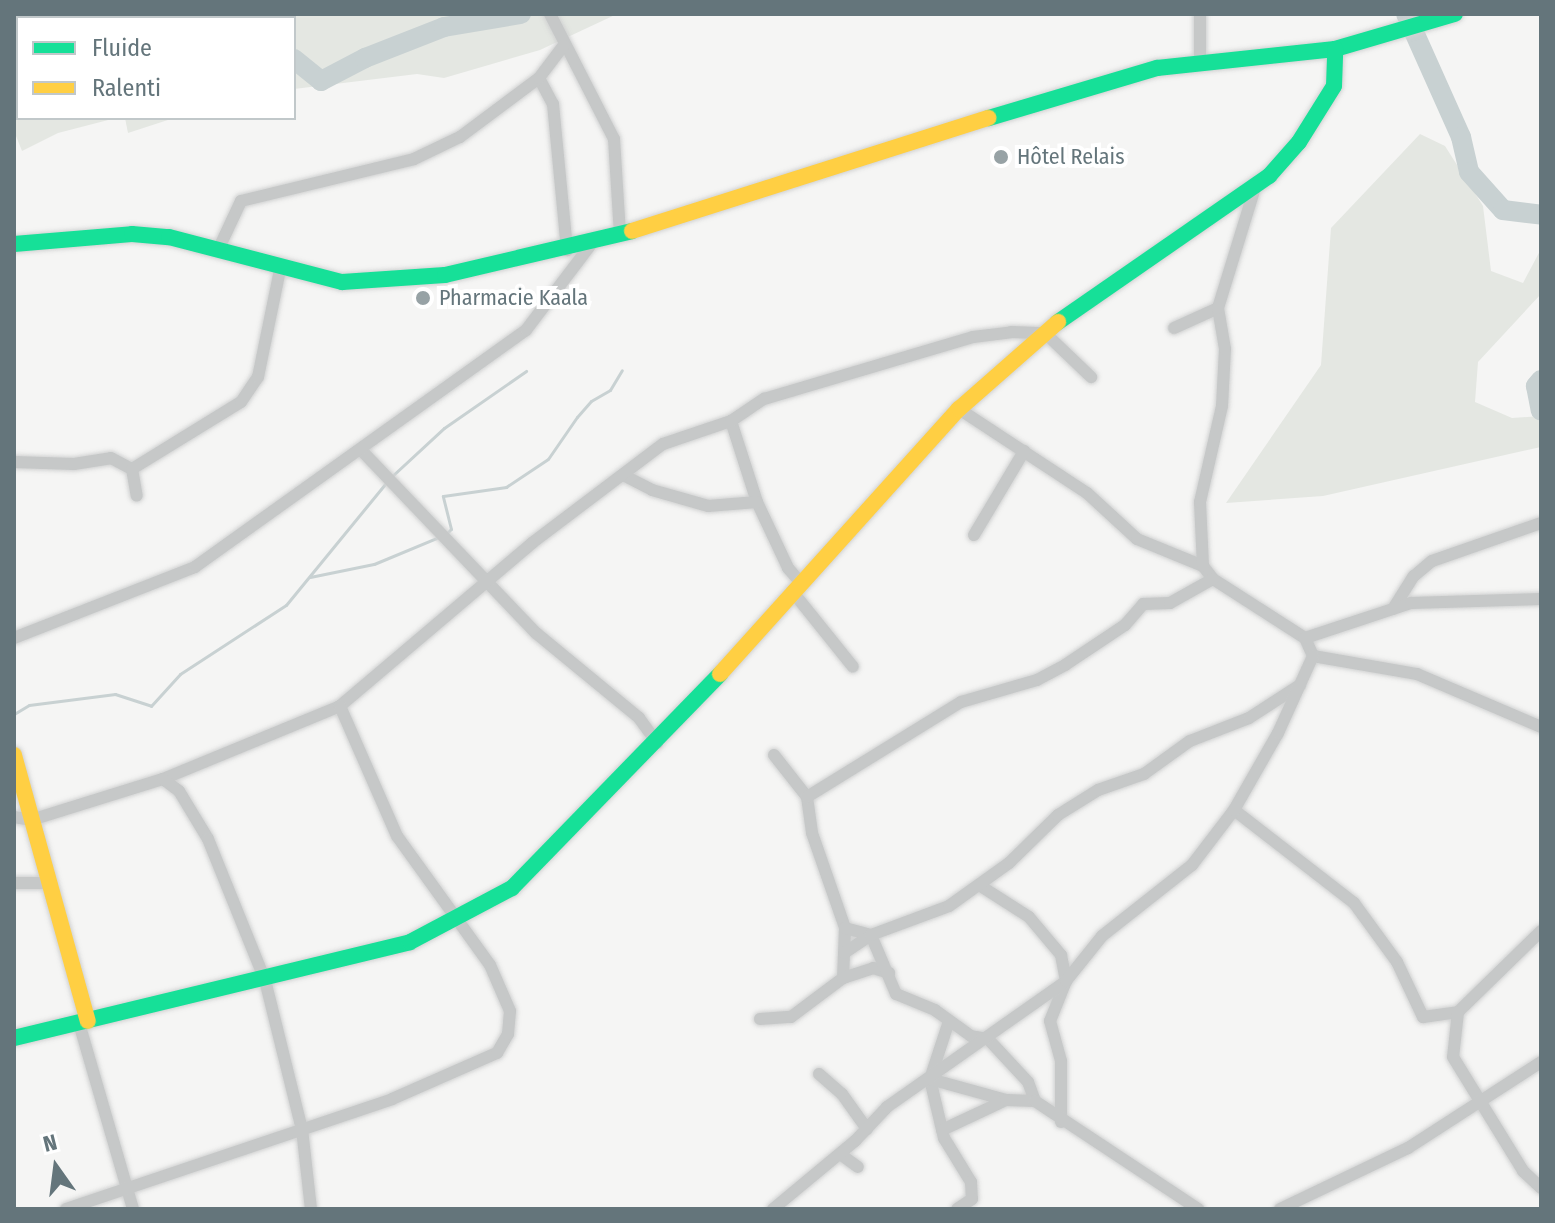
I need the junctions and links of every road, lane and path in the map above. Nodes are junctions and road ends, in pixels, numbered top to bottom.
1 (550, 14) edge
2 (1200, 14) edge
3 (1455, 14) edge
4 (564, 45) junction
5 (1335, 49) junction
6 (1200, 64) junction
7 (539, 78) junction
8 (1255, 188) junction
9 (620, 235) junction
10 (592, 243) junction
11 (14, 244) edge
12 (219, 248) junction
13 (567, 251) junction
14 (281, 265) junction
15 (1218, 308) junction
16 (1174, 328) dead end
17 (1045, 333) junction
18 (1091, 377) dead end
19 (959, 409) junction
20 (731, 421) junction
21 (361, 450) junction
22 (1024, 451) junction
23 (14, 462) edge
24 (132, 469) junction
25 (623, 475) junction
26 (137, 496) dead end
27 (757, 502) junction
28 (1541, 523) edge
29 (974, 535) dead end
30 (1203, 566) junction
31 (489, 579) junction
32 (1213, 579) junction
33 (796, 587) junction
34 (1541, 599) edge
35 (1393, 609) junction
36 (14, 638) edge
37 (1305, 638) junction
38 (1313, 656) junction
39 (853, 667) dead end
40 (1303, 683) junction
41 (340, 706) junction
42 (1541, 727) edge
43 (657, 743) junction
44 (14, 755) edge
45 (774, 755) dead end
46 (163, 779) junction
47 (807, 797) junction
48 (1234, 810) junction
49 (22, 818) edge
50 (14, 883) edge
51 (46, 883) junction
52 (979, 885) junction
53 (456, 922) junction
54 (845, 928) junction
55 (1541, 931) edge
56 (871, 935) junction
57 (844, 953) junction
58 (889, 973) junction
59 (843, 978) junction
60 (265, 980) junction
61 (1066, 981) junction
62 (1458, 1012) junction
63 (760, 1019) dead end
64 (949, 1021) junction
65 (83, 1022) junction
66 (14, 1038) edge
67 (988, 1039) junction
68 (1541, 1062) edge
69 (819, 1074) dead end
70 (930, 1079) junction
71 (1006, 1100) junction
72 (1035, 1101) junction
73 (1481, 1103) junction
74 (1061, 1122) junction
75 (302, 1129) junction
76 (867, 1129) junction
77 (942, 1130) junction
78 (840, 1154) junction
79 (858, 1167) dead end
80 (1541, 1188) edge
81 (129, 1190) junction
82 (66, 1209) edge
83 (133, 1209) edge
84 (311, 1209) edge
85 (773, 1209) edge
86 (957, 1209) edge
87 (1198, 1209) edge
88 (1280, 1209) edge

1 - 4 street
2 - 6 street
3 - 5 main road
4 - 7 street
4 - 9 street
5 - 6 main road
5 - 8 main road
6 - 9 main road
7 - 12 street
7 - 13 street
8 - 15 street
8 - 17 main road
9 - 10 main road
10 - 13 main road
10 - 21 street
11 - 12 main road
12 - 14 main road
13 - 14 main road
14 - 24 street
15 - 16 street
15 - 30 street
17 - 18 street
17 - 19 main road
17 - 20 street
19 - 22 street
19 - 33 main road
20 - 25 street
20 - 27 street
21 - 31 street
21 - 36 street
22 - 29 street
22 - 30 street
23 - 24 street
24 - 26 street
25 - 27 street
25 - 31 street
27 - 33 street
28 - 35 street
30 - 32 street
31 - 41 street
31 - 43 street
32 - 37 street
32 - 47 street
33 - 39 street
33 - 43 main road
34 - 35 street
35 - 37 street
37 - 38 street
38 - 40 street
38 - 42 street
40 - 48 street
40 - 52 street
41 - 46 street
41 - 53 street
43 - 53 main road
44 - 49 main road
45 - 47 street
46 - 49 street
46 - 60 street
47 - 54 street
48 - 61 street
48 - 62 street
49 - 51 main road
50 - 51 street
51 - 65 main road
52 - 56 street
52 - 61 street
53 - 60 main road
53 - 75 street
54 - 56 street
54 - 57 street
55 - 62 street
56 - 57 street
56 - 58 street
57 - 59 street
58 - 59 street
58 - 64 street
59 - 63 street
60 - 65 main road
60 - 75 street
61 - 67 street
61 - 74 street
62 - 73 street
64 - 67 street
64 - 70 street
65 - 66 main road
65 - 81 street
67 - 70 street
67 - 72 street
68 - 73 street
69 - 76 street
70 - 71 street
70 - 76 street
70 - 77 street
71 - 72 street
71 - 77 street
72 - 74 street
73 - 80 street
73 - 88 street
74 - 87 street
75 - 81 street
75 - 84 street
76 - 78 street
77 - 86 street
78 - 79 street
78 - 85 street
81 - 82 street
81 - 83 street

